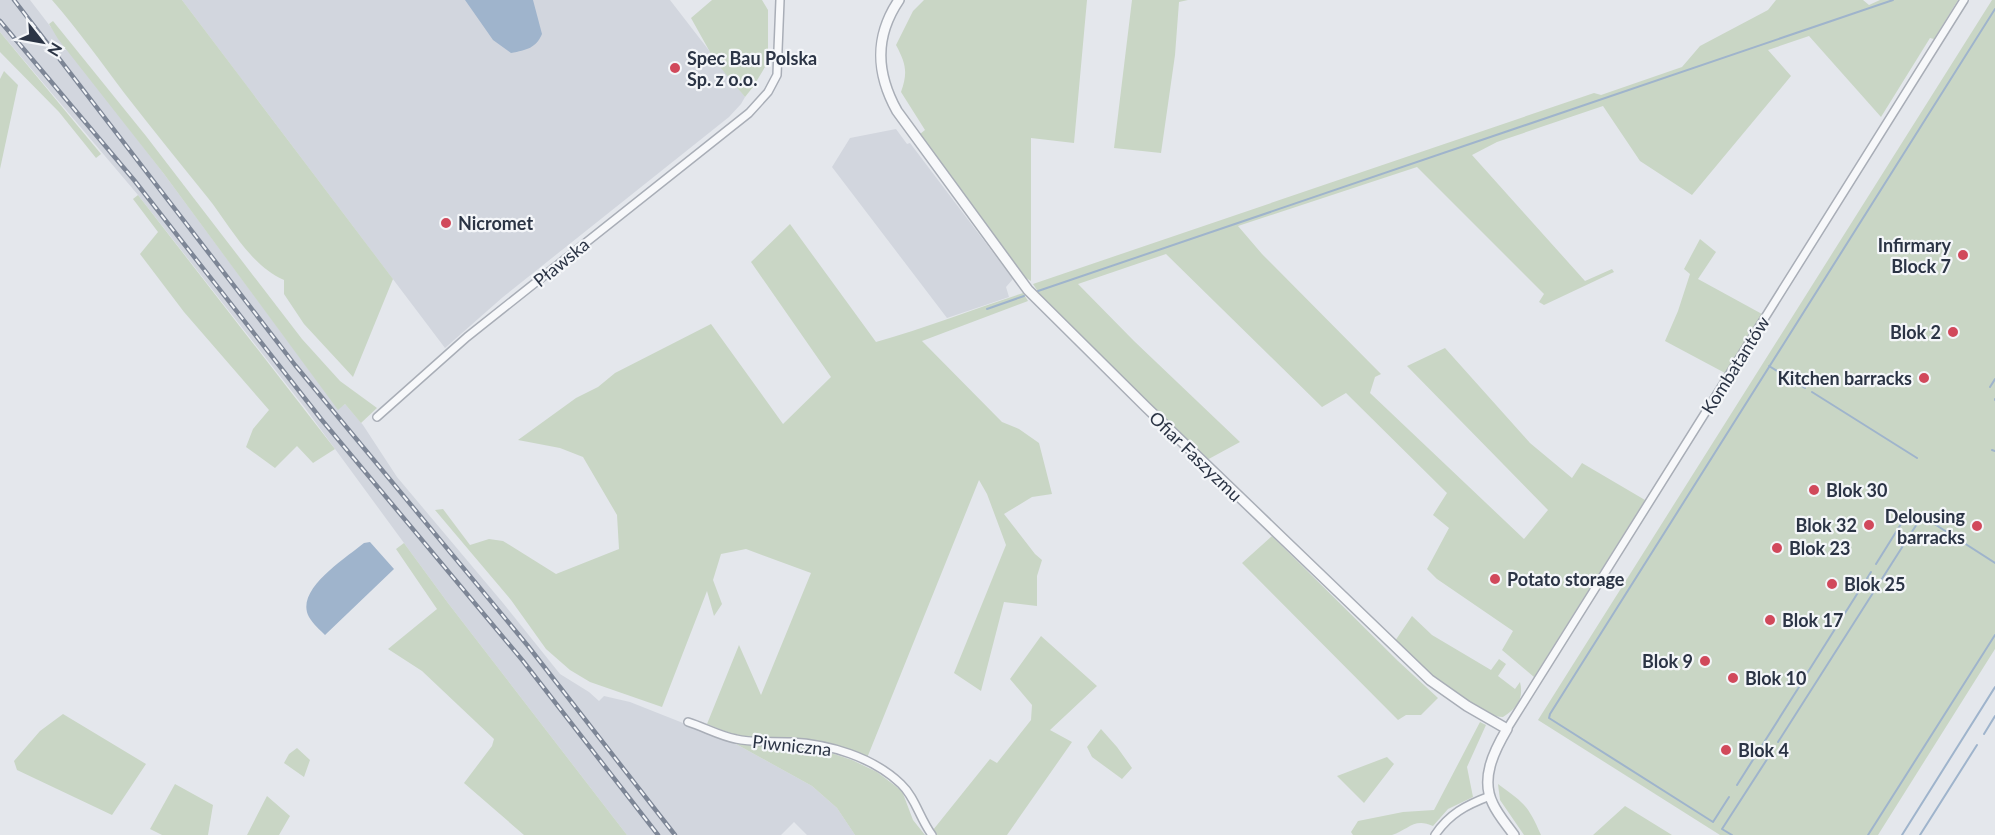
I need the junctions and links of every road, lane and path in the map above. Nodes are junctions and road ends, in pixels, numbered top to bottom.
1 (780, 0) edge
2 (898, 0) edge
3 (1964, 0) edge
4 (377, 417) dead end
5 (688, 722) dead end
6 (1507, 729) junction
7 (1490, 796) junction
8 (932, 835) edge
9 (1435, 835) edge
10 (1514, 835) edge

1 - 4 street, Pławska
2 - 6 street, Ofiar Faszyzmu
3 - 6 street, Kombatantów
5 - 8 street, Piwniczna
6 - 7 street
7 - 9 street
7 - 10 street

